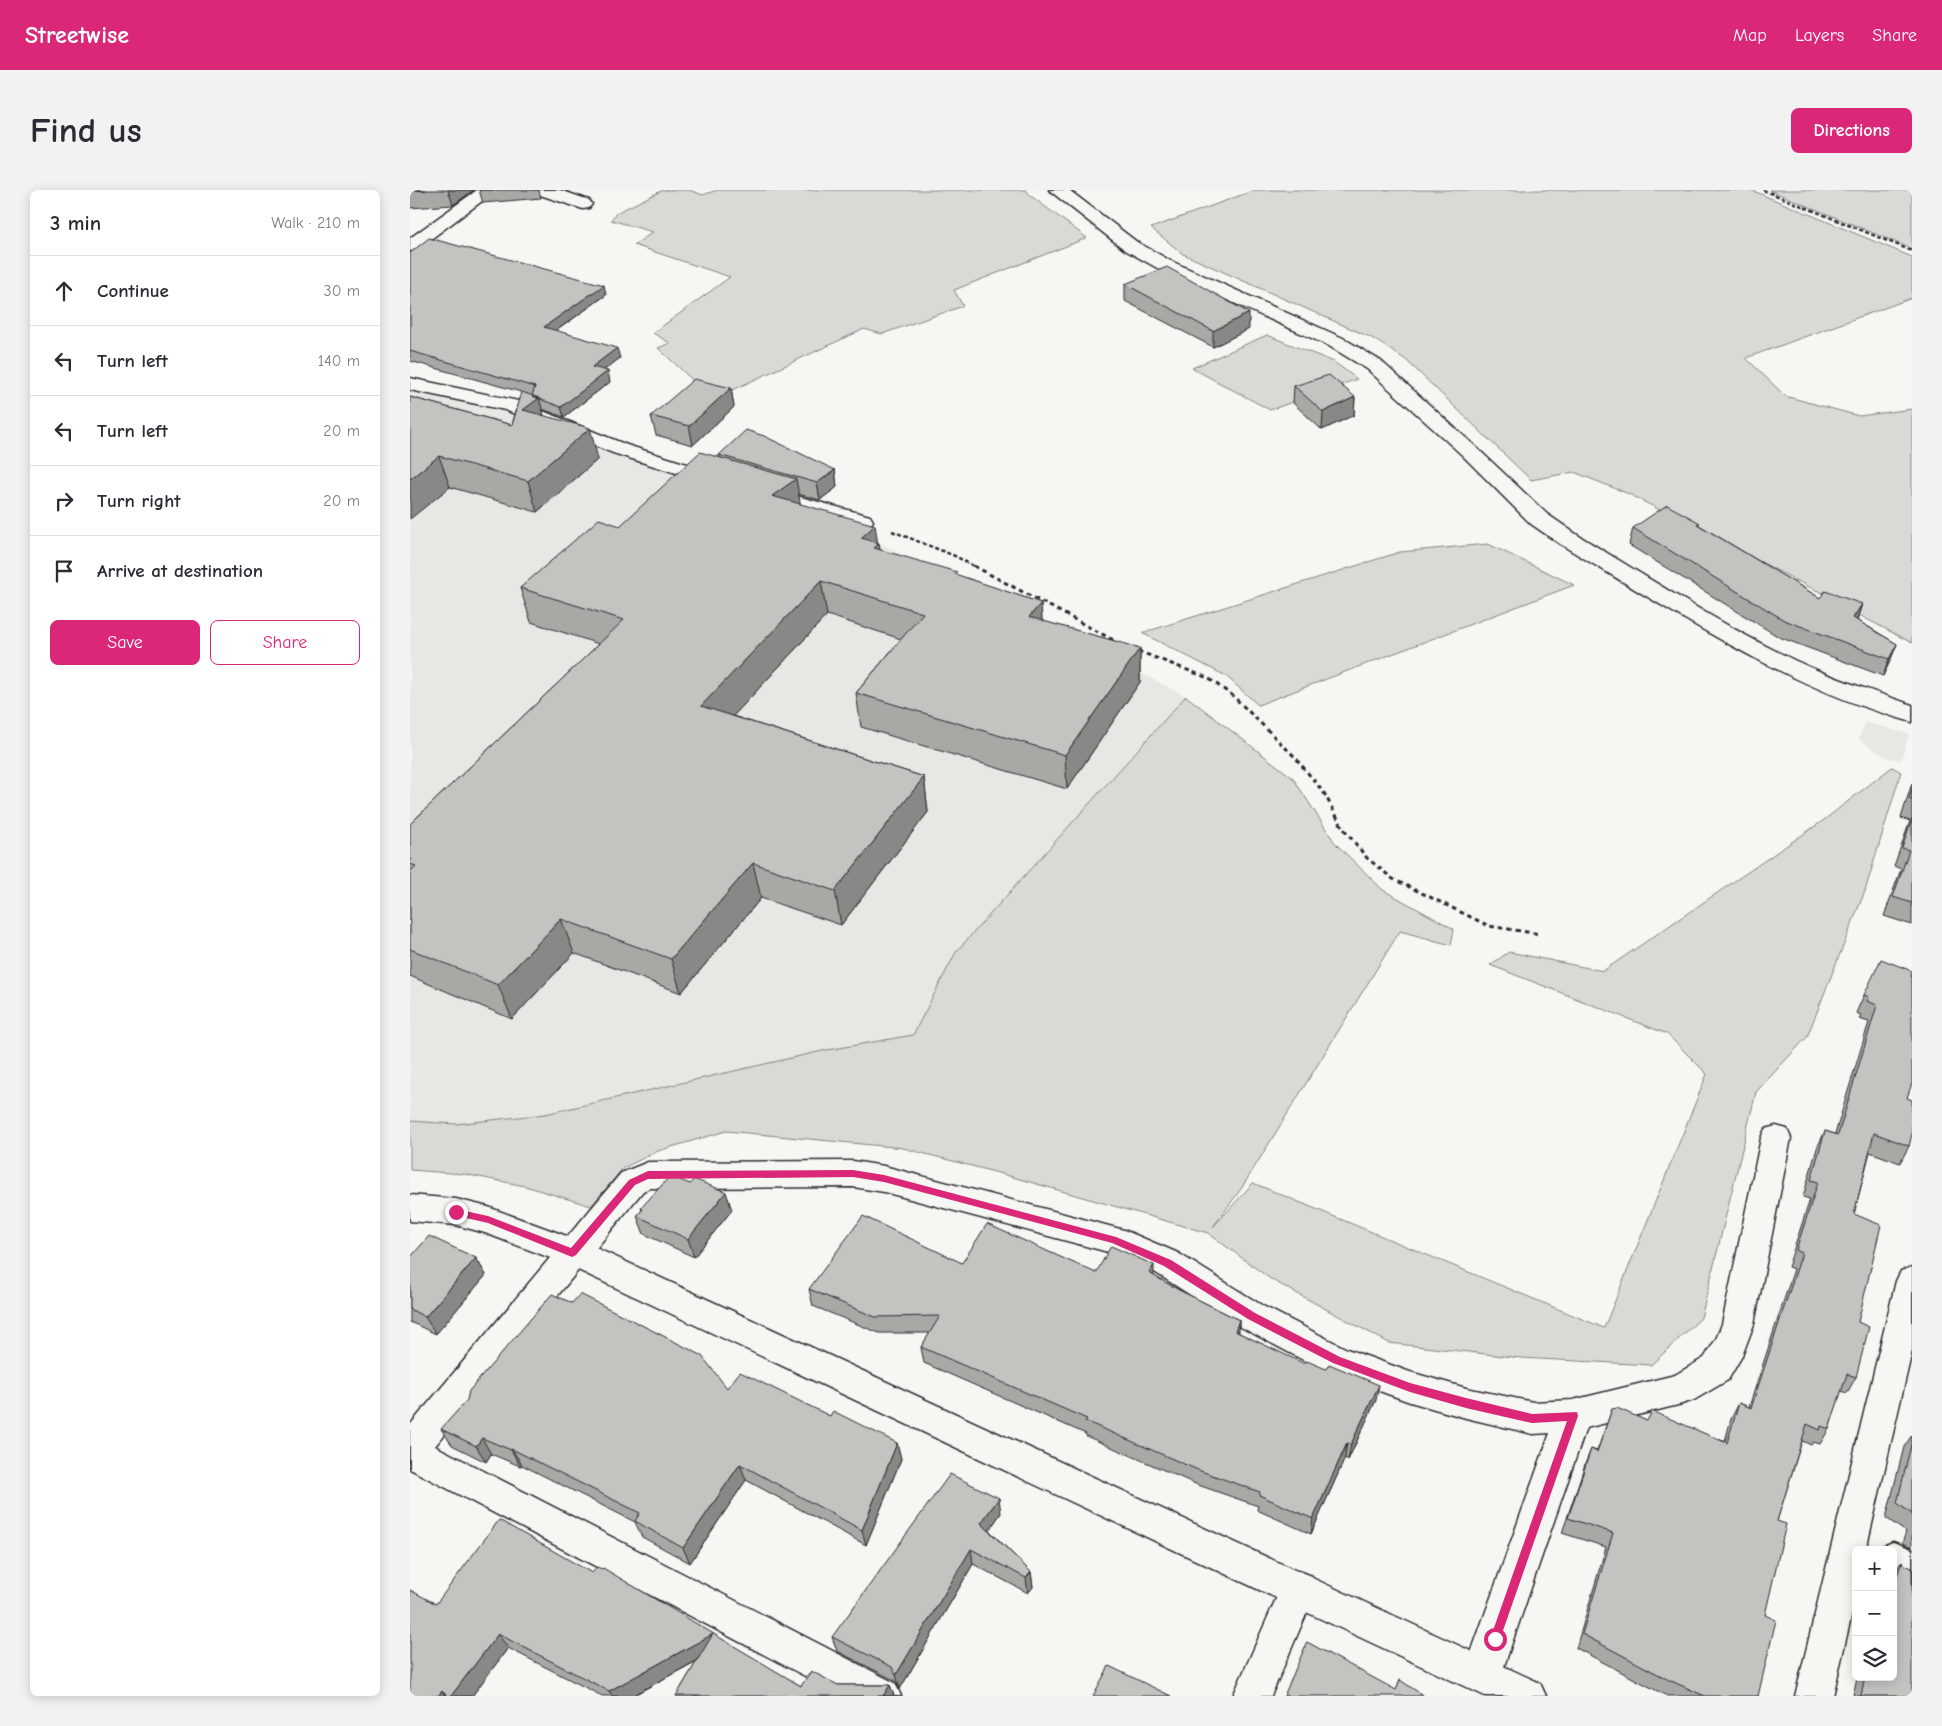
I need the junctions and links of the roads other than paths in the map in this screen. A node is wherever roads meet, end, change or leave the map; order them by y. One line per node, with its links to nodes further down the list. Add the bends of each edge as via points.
1 (488, 190): 5 (street)
2 (543, 190): 4 (street)
3 (1058, 190): 8 (street, via 1131,246 1165,265 1336,342 1374,365 1539,519 1568,539 1787,666)
4 (583, 204)
5 (410, 246)
6 (410, 384): 7 (street, via 511,405 620,449)
7 (862, 521)
8 (1912, 714)
9 (1776, 1138): 14 (street, via 1738,1324 1716,1369 1682,1389)
10 (410, 1208): 11 (street, via 456,1212 488,1220)
11 (572, 1252): 14 (street, via 632,1182 648,1175 853,1174 876,1177 1113,1240 1167,1263 1251,1316 1336,1360 1410,1387 1532,1418); 15 (street); 19 (street)
12 (1912, 1281): 13 (street)
13 (1906, 1335): 16 (street)
14 (1573, 1416): 20 (street)
15 (410, 1451): 21 (street)
16 (1861, 1545): 24 (street)
17 (1897, 1561): 18 (street)
18 (1912, 1567)
19 (1298, 1589): 20 (street); 22 (street)
20 (1482, 1675): 23 (street)
21 (882, 1696)
22 (1252, 1696)
23 (1527, 1696)
24 (1814, 1696)

